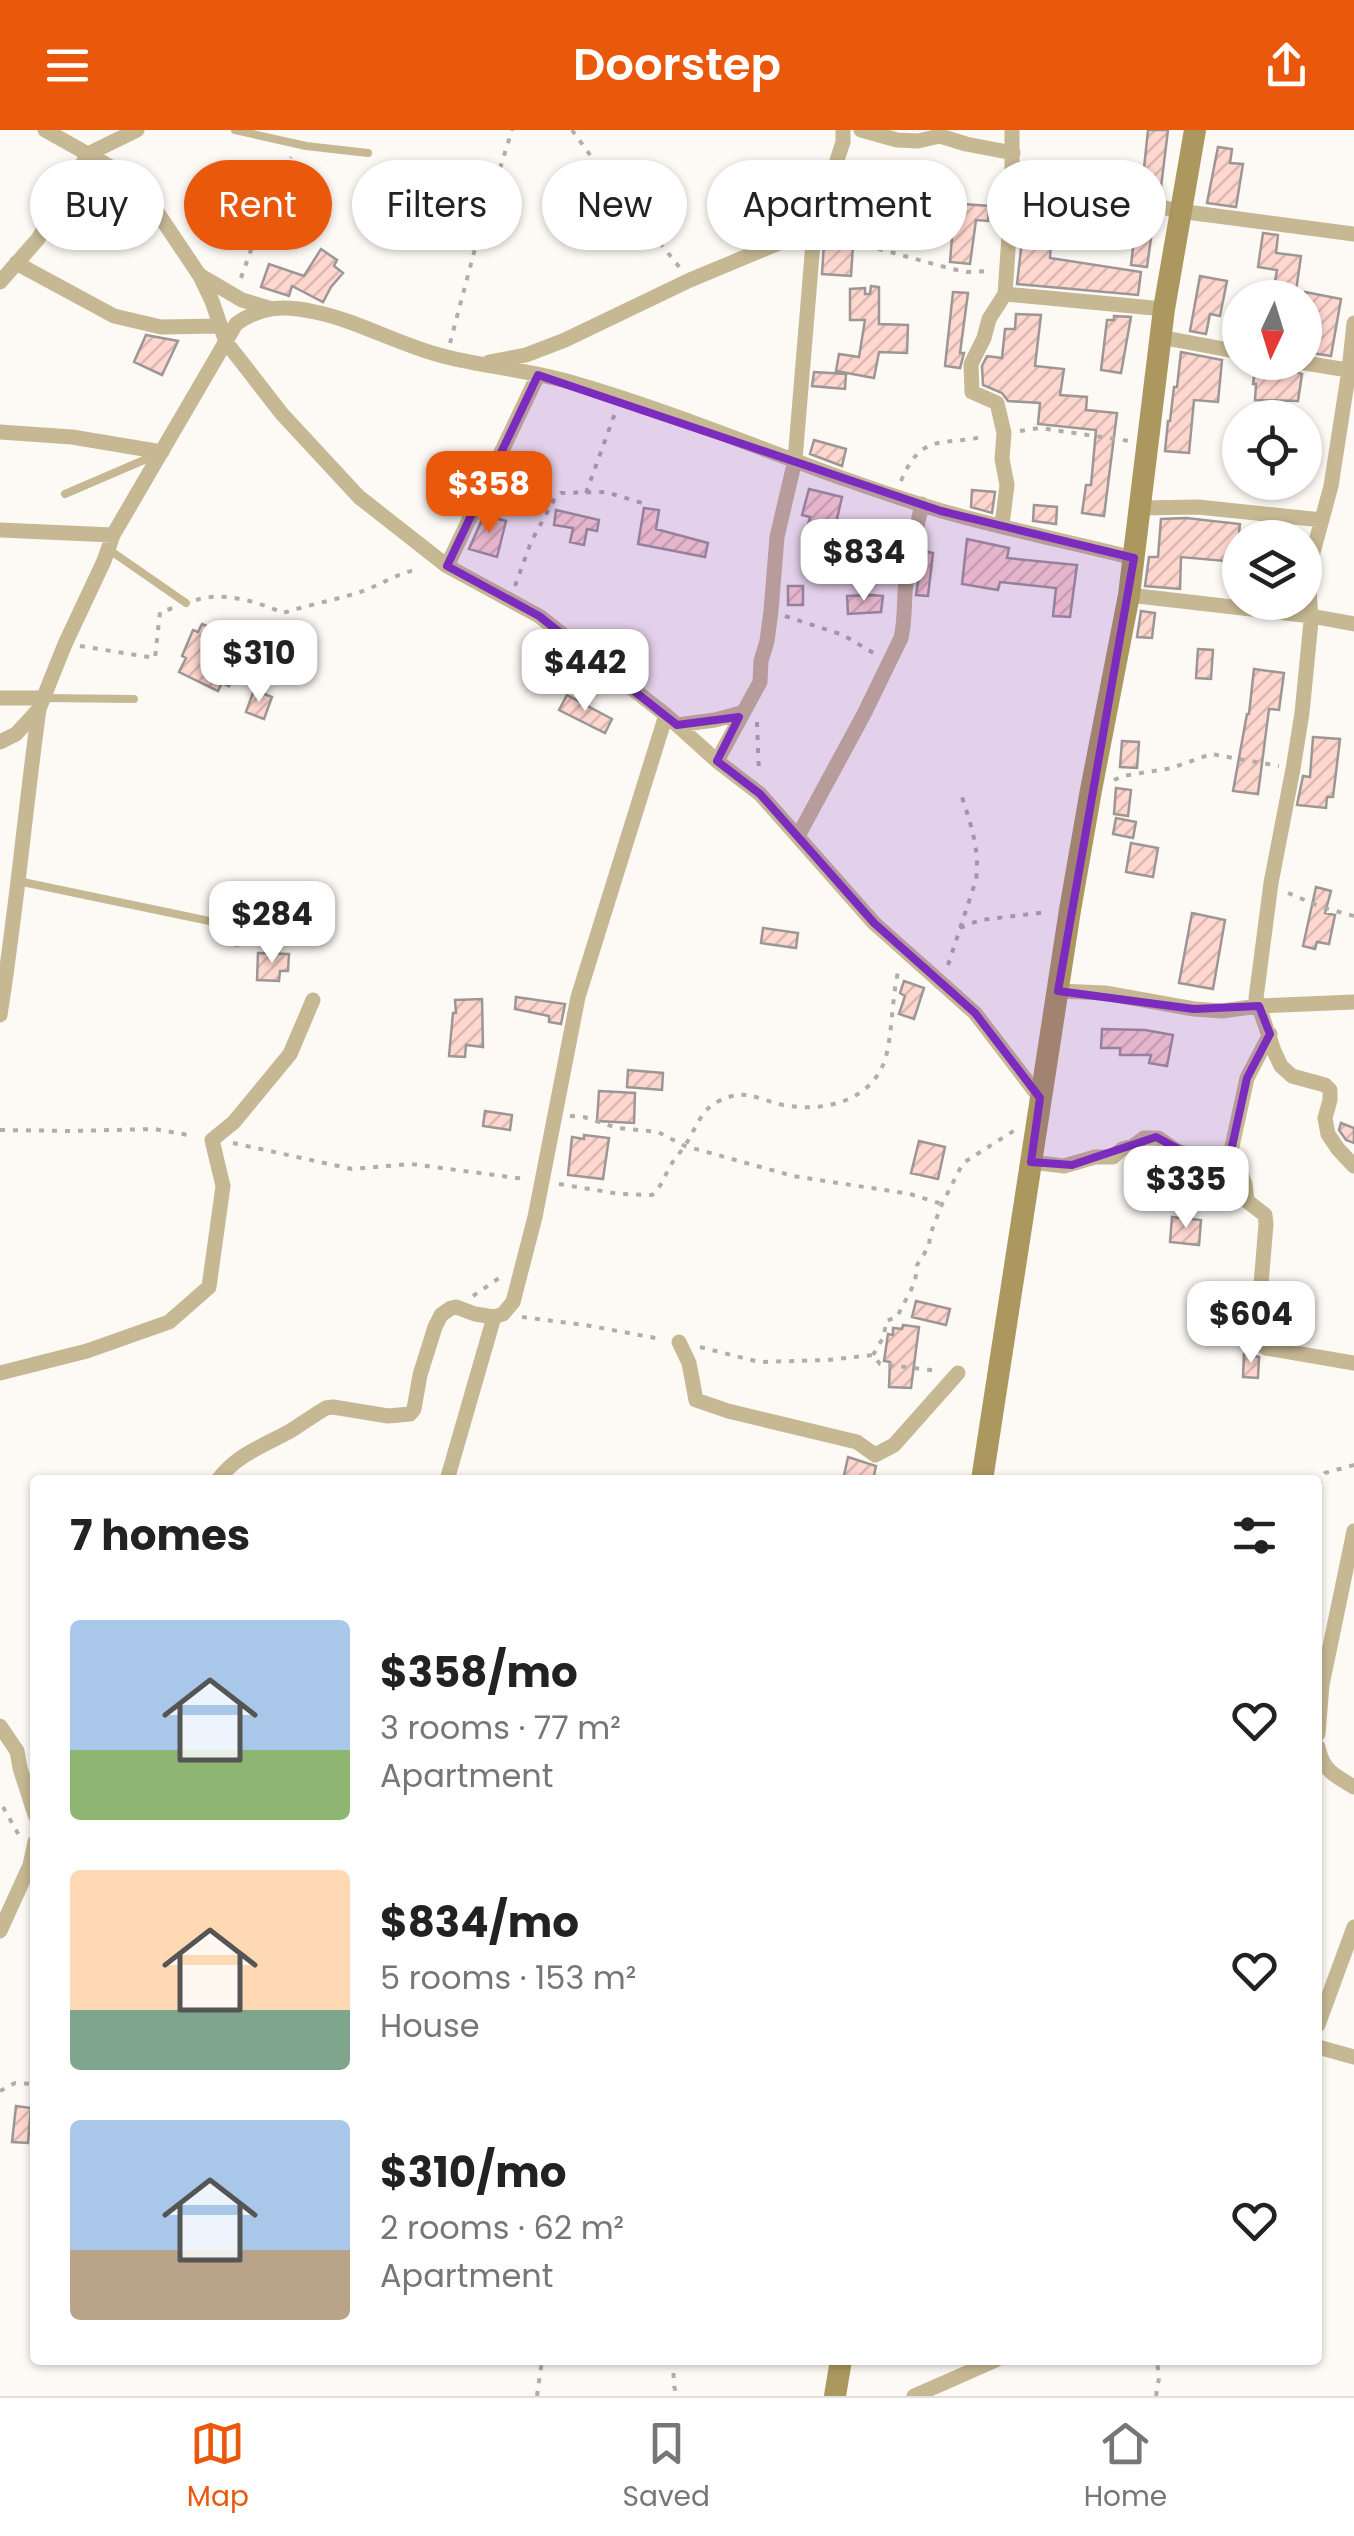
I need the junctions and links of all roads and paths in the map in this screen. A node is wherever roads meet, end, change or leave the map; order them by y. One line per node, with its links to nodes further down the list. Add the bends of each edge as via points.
1 (46, 130): 14 (street)
2 (137, 130): 14 (street)
3 (235, 130): 12 (lane)
4 (512, 130): 38 (path)
5 (843, 130): 15 (street)
6 (861, 130): 10 (street, via 918,141)
7 (1012, 130): 13 (street)
8 (1194, 130): 18 (main road)
9 (572, 131): 27 (path)
10 (942, 133): 13 (street)
11 (296, 146): 30 (path)
12 (368, 153)
13 (1013, 153): 16 (street)
14 (88, 154): 24 (street, via 38,239); 26 (street, via 151,203)
15 (836, 160)
16 (1013, 160)
17 (1166, 208): 18 (street)
18 (1179, 211): 19 (street); 32 (main road)
19 (1354, 234)
20 (762, 250): 27 (street)
21 (814, 250): 46 (street)
22 (892, 250): 25 (path, via 966,272)
23 (1007, 250): 25 (street)
24 (16, 263): 28 (street); 34 (street, via 114,316 161,326)
25 (1005, 270): 29 (street)
26 (200, 276): 30 (street); 34 (street)
27 (690, 280): 39 (street, via 565,340)
28 (0, 282)
29 (1005, 294): 32 (street); 53 (street, via 970,364 972,392 997,403 1004,433)
30 (234, 296): 31 (street)
31 (269, 308): 36 (street, via 236,324); 38 (street, via 314,311)
32 (1164, 310): 35 (main road)
33 (1354, 323): 41 (street)
34 (220, 326): 36 (street)
35 (1160, 337): 37 (street); 51 (main road)
36 (226, 342): 45 (street); 57 (street, via 359,497)
37 (1222, 349)
38 (446, 357): 39 (street)
39 (480, 364): 42 (street)
40 (1322, 366): 41 (street)
41 (1352, 371): 52 (street)
42 (538, 375): 43 (street); 57 (street)
43 (620, 399): 46 (street); 47 (path)
44 (0, 432): 45 (street)
45 (162, 452): 48 (lane); 55 (street)
46 (794, 460): 50 (street); 62 (street, via 776,536)
47 (586, 493): 49 (path); 59 (path, via 555,498)
48 (65, 494)
49 (642, 503)
50 (922, 504): 53 (street); 67 (street, via 906,576 904,625)
51 (1140, 508): 52 (street); 56 (main road)
52 (1322, 520)
53 (1002, 526): 56 (street)
54 (0, 530): 55 (street)
55 (111, 542): 60 (lane); 66 (street)
56 (1134, 558): 58 (main road)
57 (447, 566): 59 (street); 60 (path, via 408,570 358,593 283,613 256,601 205,597)
58 (1129, 595): 61 (street); 77 (main road)
59 (510, 600): 73 (street, via 540,616)
60 (186, 603): 66 (path, via 160,612 155,658)
61 (1222, 606)
62 (771, 611): 67 (path, via 843,635); 68 (street)
63 (1322, 618): 65 (street)
64 (1311, 620): 76 (street)
65 (1354, 624)
66 (65, 644): 71 (street)
67 (890, 663): 80 (street)
68 (755, 692): 72 (street); 78 (path)
69 (0, 698): 71 (street)
70 (134, 699): 71 (lane)
71 (41, 704): 74 (street, via 16,734); 82 (street)
72 (741, 713): 73 (street); 75 (street)
73 (671, 720): 75 (street); 98 (street, via 578,997)
74 (0, 742)
75 (717, 761): 78 (street)
76 (1293, 770): 77 (path, via 1212,754); 83 (street)
77 (1091, 790): 84 (main road)
78 (760, 794): 80 (street)
79 (962, 798): 87 (path, via 978,866)
80 (798, 836): 89 (street)
81 (0, 880): 82 (street)
82 (18, 881): 86 (street); 88 (lane, via 238,927)
83 (1271, 883): 85 (path); 94 (street)
84 (1070, 910): 87 (path, via 1010,914); 91 (main road)
85 (1354, 916)
86 (7, 928): 95 (street)
87 (960, 928): 90 (path)
88 (237, 943)
89 (903, 948): 90 (street); 101 (path, via 887,1052 862,1093 808,1108 740,1093 704,1112)
90 (942, 984): 97 (street, via 975,1013)
91 (1058, 992): 94 (street, via 1222,1011); 97 (main road)
92 (313, 1000): 100 (street, via 290,1054)
93 (1354, 1002): 94 (street)
94 (1259, 1006): 96 (street)
95 (0, 1015)
96 (1270, 1034): 102 (street, via 1247,1078 1234,1145); 104 (street, via 1281,1066 1330,1090 1328,1134)
97 (1038, 1107): 103 (main road); 106 (path, via 963,1163)
98 (555, 1115): 101 (path, via 658,1132); 105 (street)
99 (0, 1130): 100 (path, via 154,1129)
100 (212, 1140): 105 (path, via 352,1169 412,1164); 113 (street, via 222,1186 208,1287 168,1322)
101 (685, 1146): 105 (path, via 652,1195); 106 (path, via 794,1176)
102 (1223, 1155): 103 (street, via 1188,1154 1144,1138 1113,1157 1072,1165); 112 (street, via 1238,1167 1247,1201 1266,1224 1260,1343)
103 (1031, 1162): 118 (main road)
104 (1354, 1166)
105 (542, 1182): 107 (street)
106 (942, 1204): 111 (path, via 915,1282 897,1317 886,1320)
107 (524, 1260): 108 (path); 109 (street, via 513,1302)
108 (456, 1307): 109 (street); 116 (street, via 435,1327 410,1414 326,1408 240,1457)
109 (498, 1316): 110 (path); 117 (street)
110 (679, 1342): 111 (path, via 759,1362); 114 (street, via 696,1400 857,1442 874,1455 894,1444)
111 (873, 1356): 114 (path, via 880,1364)
112 (1354, 1363)
113 (0, 1373)
114 (958, 1374)
115 (1354, 1465): 119 (path)
116 (221, 1475)
117 (450, 1475)
118 (983, 1475)
119 (1322, 1479)
120 (1353, 1541): 121 (street)
121 (1322, 1678)
122 (0, 1726): 123 (street)
123 (6, 1745): 126 (street, via 17,1751)
124 (1322, 1763): 125 (street)
125 (1354, 1786)
126 (30, 1799)
127 (30, 1865): 129 (street)
128 (1354, 1927): 130 (street)
129 (0, 1931)
130 (1322, 2014)
131 (1322, 2047): 132 (street)
132 (1354, 2057)
133 (30, 2084): 134 (path)
134 (0, 2091)
135 (541, 2365): 140 (path)
136 (672, 2365): 141 (path)
137 (840, 2365): 142 (main road)
138 (985, 2365): 143 (street)
139 (1158, 2365): 144 (path)
140 (537, 2396)
141 (677, 2396)
142 (834, 2396)
143 (914, 2396)
144 (1156, 2396)

